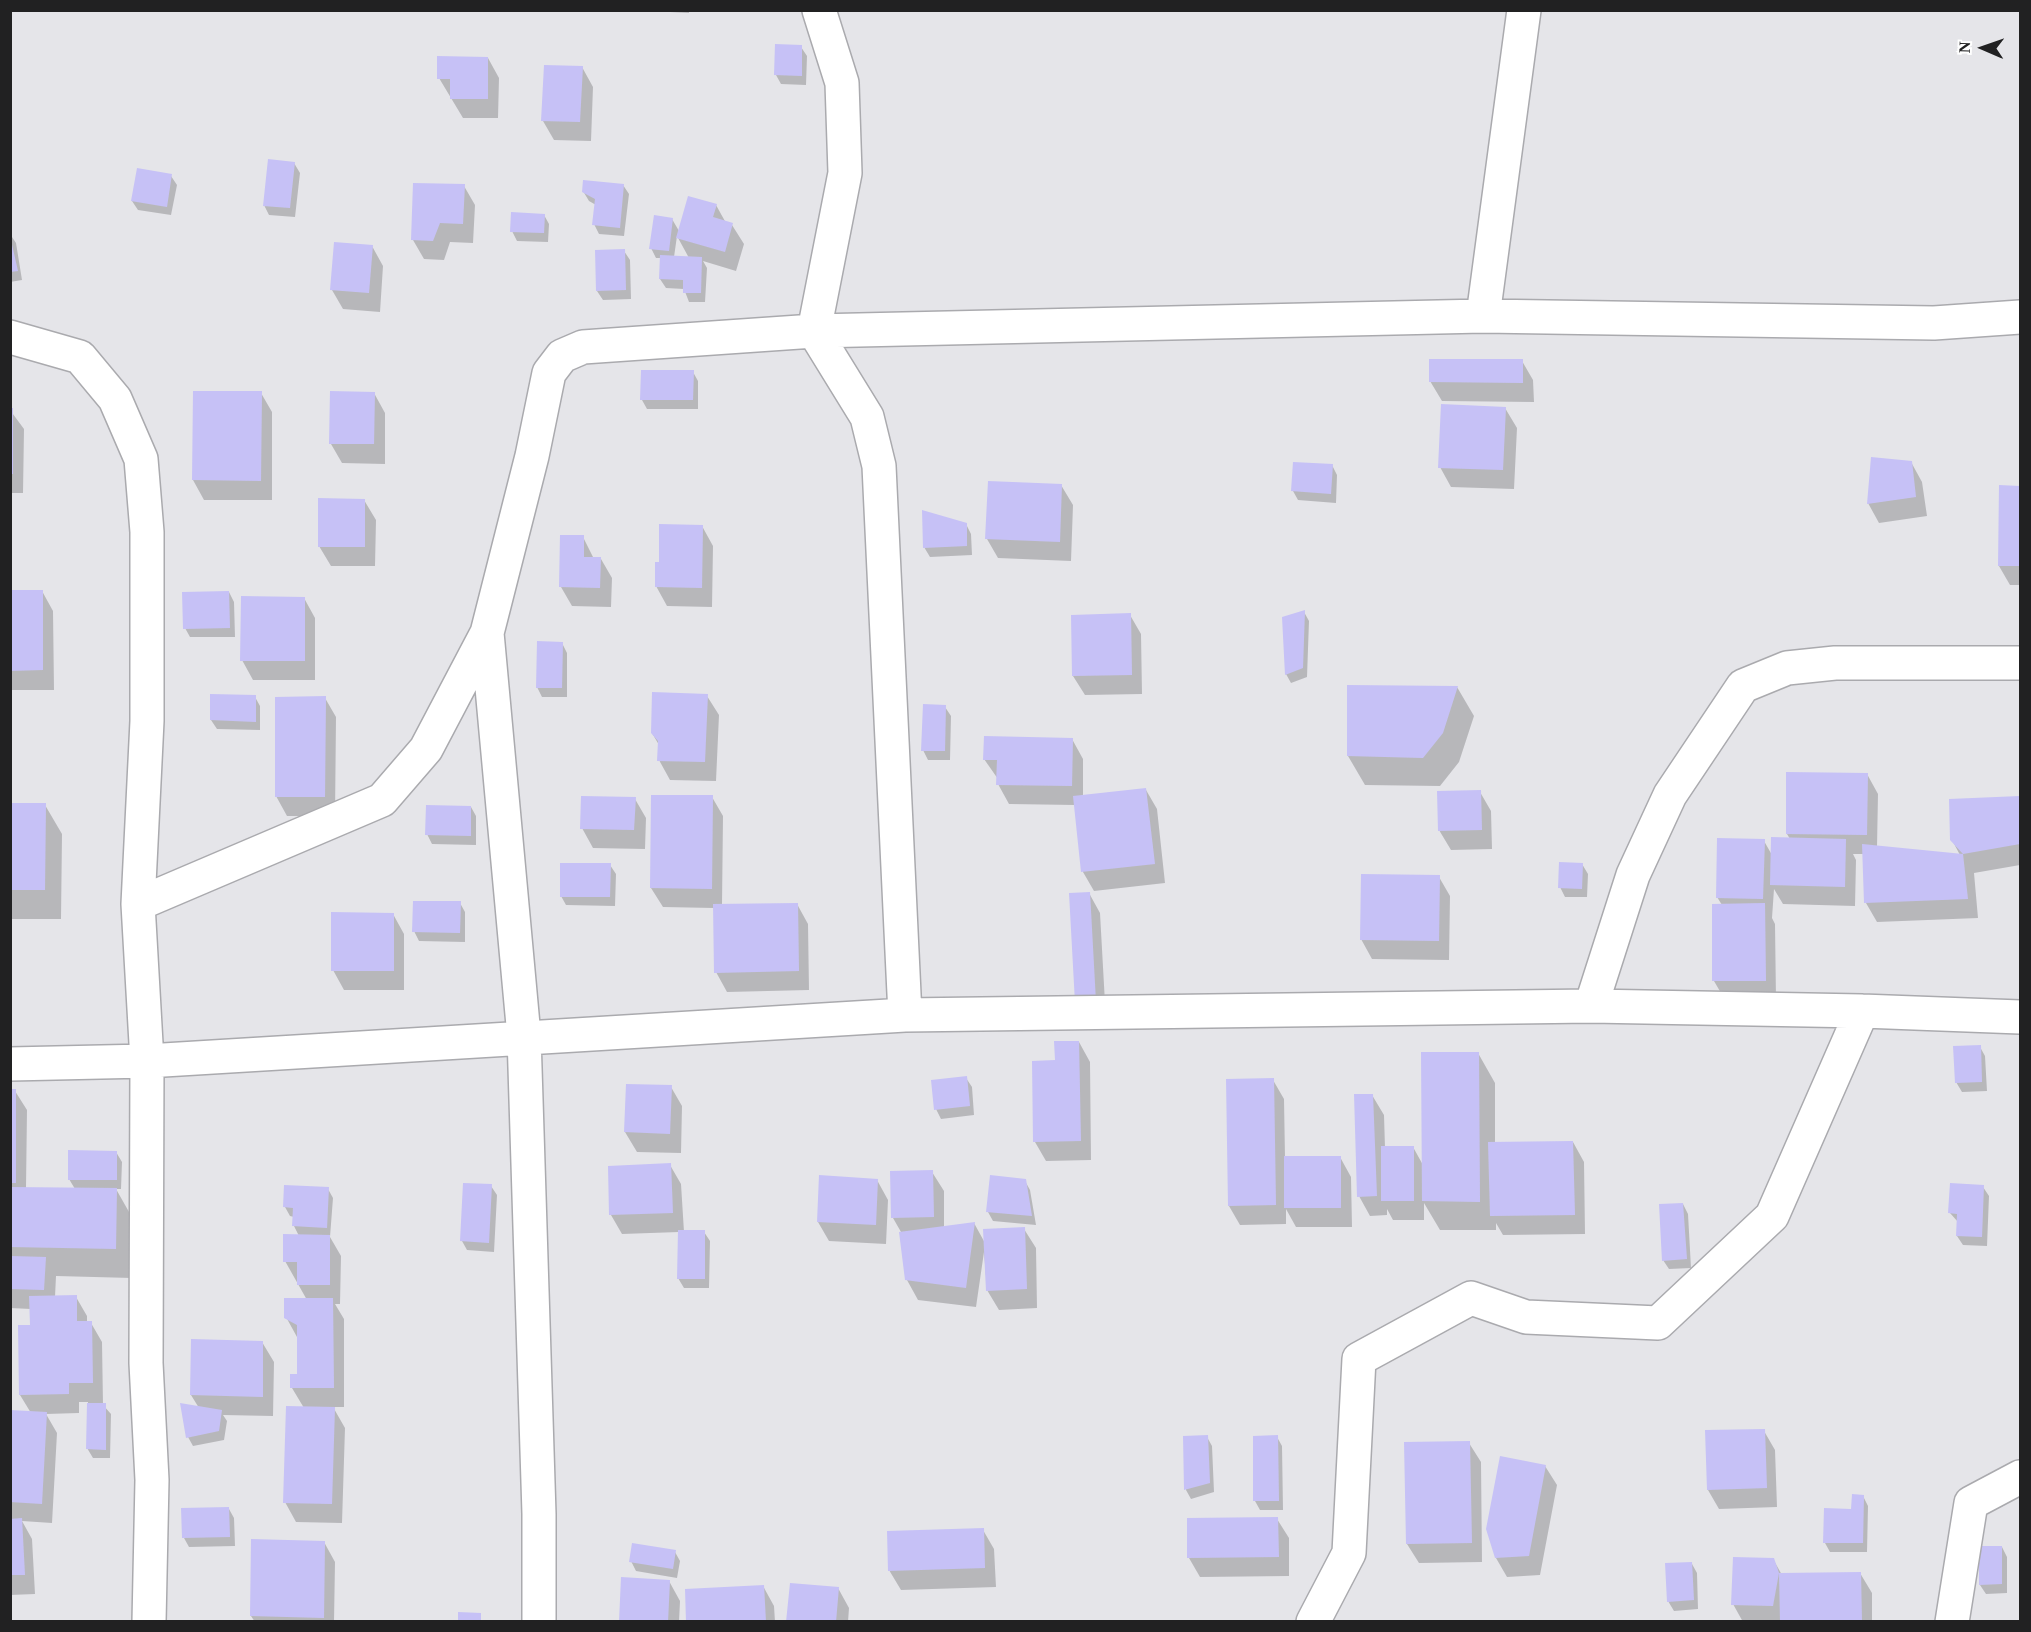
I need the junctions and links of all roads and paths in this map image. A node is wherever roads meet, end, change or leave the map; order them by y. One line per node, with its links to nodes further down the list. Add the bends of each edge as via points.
1 (819, 10): 5 (street, via 842,83 845,173)
2 (1524, 10): 3 (street)
3 (1483, 316): 4 (street, via 1934,323); 5 (street)
4 (2020, 317)
5 (814, 331): 7 (street, via 583,347 562,356 549,373); 12 (street, via 867,417 879,466)
6 (10, 337): 9 (street, via 80,357 115,399 141,459 147,532 147,721)
7 (487, 633): 9 (street, via 426,749 382,800); 14 (street)
8 (2020, 663): 10 (street, via 1835,663 1787,668 1743,686 1670,795 1633,875)
9 (138, 904): 15 (street)
10 (1591, 1006): 11 (street); 12 (street)
11 (1862, 1011): 13 (street); 20 (street, via 1772,1216 1658,1323 1526,1317 1471,1298 1359,1359 1349,1553)
12 (905, 1015): 14 (street)
13 (2020, 1017)
14 (524, 1036): 15 (street); 19 (street)
15 (147, 1061): 16 (street); 18 (street, via 146,1363 152,1480)
16 (10, 1064)
17 (2020, 1477): 21 (street, via 1971,1503)
18 (149, 1622)
19 (539, 1622)
20 (1313, 1622)
21 (1952, 1622)

